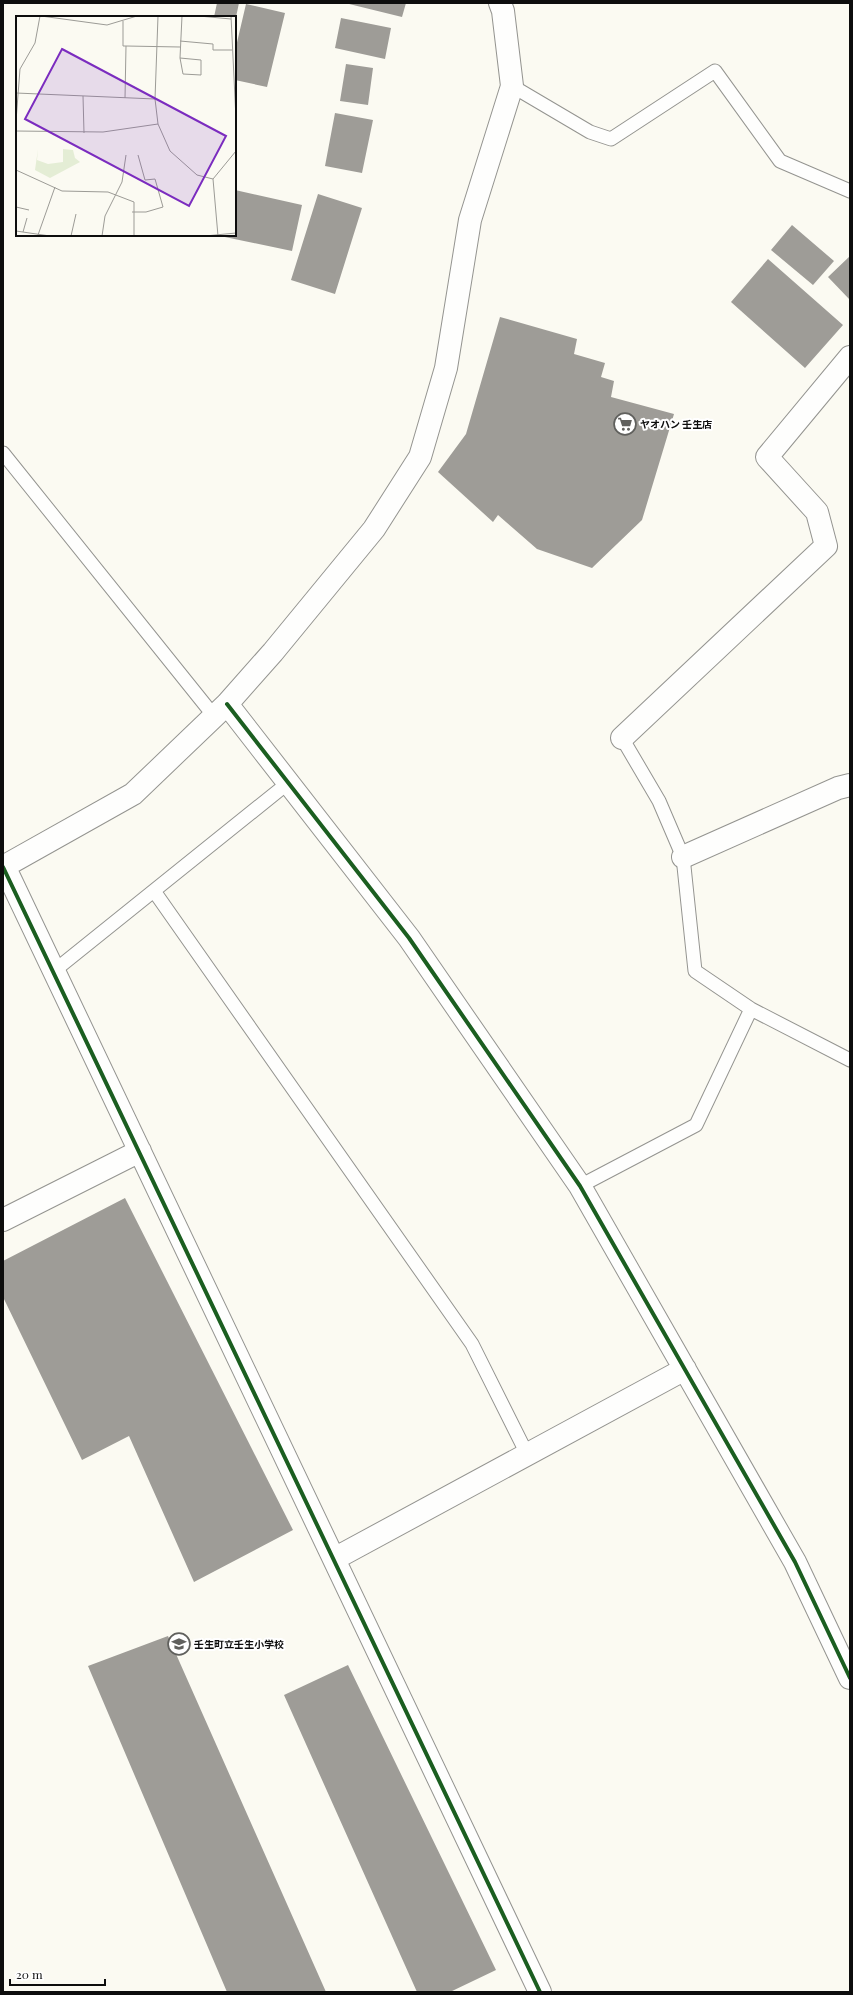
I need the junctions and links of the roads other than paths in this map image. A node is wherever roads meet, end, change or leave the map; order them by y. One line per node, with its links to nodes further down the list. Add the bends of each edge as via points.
1 (500, 3): 2 (street)
2 (512, 86): 3 (lane, via 590,132 611,140 715,71 780,161); 6 (street, via 470,220 446,368 420,457 374,529 273,652)
3 (850, 191)
4 (850, 357): 7 (street, via 767,457 817,512 826,546)
5 (3, 453): 6 (lane)
6 (220, 710): 8 (street); 11 (street, via 134,794)
7 (622, 738): 10 (lane, via 659,801)
8 (288, 783): 12 (lane); 17 (street, via 408,938)
9 (850, 785): 10 (street)
10 (683, 857): 14 (lane, via 695,971)
11 (3, 866): 13 (street)
12 (154, 891): 13 (lane); 20 (lane, via 472,1344)
13 (54, 971): 16 (street)
14 (751, 1009): 15 (lane); 17 (lane, via 696,1125)
15 (850, 1060)
16 (140, 1151): 18 (street); 21 (street)
17 (580, 1186): 19 (street)
18 (3, 1220)
19 (685, 1369): 20 (street); 22 (street, via 795,1562)
20 (527, 1454): 21 (street)
21 (334, 1559): 23 (street)
22 (850, 1678)
23 (540, 1992)

